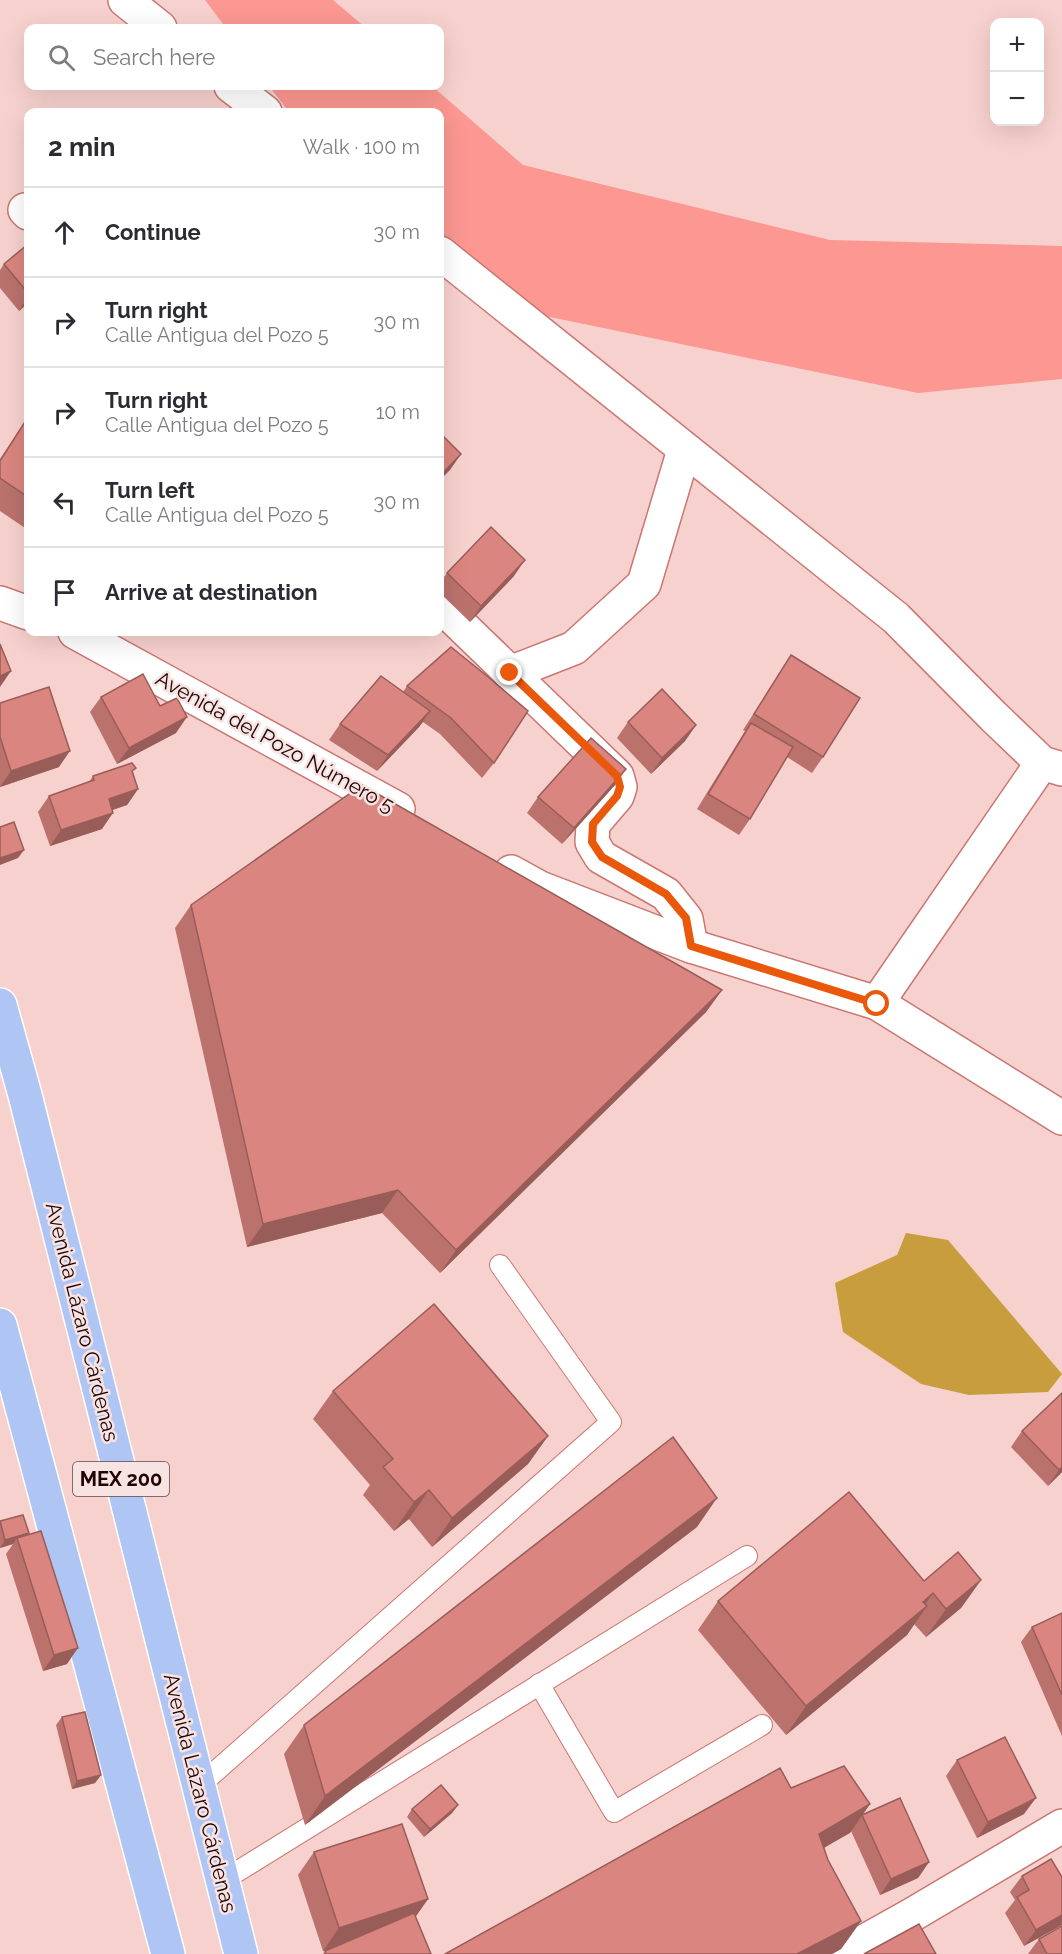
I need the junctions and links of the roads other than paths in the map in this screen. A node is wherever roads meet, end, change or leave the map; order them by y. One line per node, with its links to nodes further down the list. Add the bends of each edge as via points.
1 (125, 0): 2 (street)
2 (155, 24)
3 (236, 90): 4 (street)
4 (260, 108)
5 (444, 256): 6 (street)
6 (684, 450): 11 (street, via 644,584 574,648); 12 (street, via 896,618 993,716)
7 (0, 603): 9 (street)
8 (444, 609): 11 (street)
9 (24, 612)
10 (82, 636): 13 (street, Avenida del Pozo Número 5)
11 (510, 673): 15 (street, via 617,776 617,796 593,824 592,842 602,857 666,894 686,918)
12 (1052, 766): 16 (street)
13 (427, 825)
14 (489, 860): 15 (street, via 540,888)
15 (691, 946): 16 (street)
16 (877, 1004): 18 (street)
17 (0, 1005): 24 (main road, Avenida Lázaro Cárdenas / MEX 200)
18 (1062, 1118)
19 (500, 1265): 24 (lane, via 611,1422)
20 (0, 1324): 29 (main road, MEX 200)
21 (747, 1556): 22 (lane)
22 (539, 1684): 23 (lane, via 614,1812); 26 (lane)
23 (762, 1725)
24 (199, 1786): 26 (main road, Avenida Lázaro Cárdenas / MEX 200)
25 (1062, 1826): 27 (street)
26 (222, 1881): 30 (main road, Avenida Lázaro Cárdenas / MEX 200)
27 (910, 1916): 28 (street); 31 (street)
28 (928, 1945)
29 (168, 1954)
30 (241, 1954)
31 (842, 1954)

